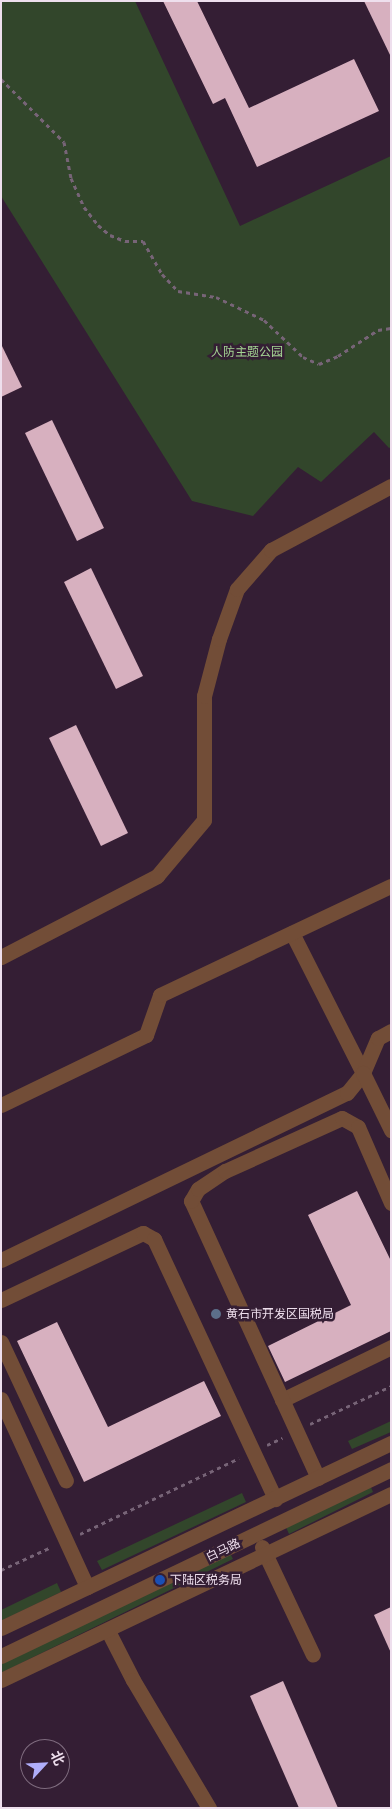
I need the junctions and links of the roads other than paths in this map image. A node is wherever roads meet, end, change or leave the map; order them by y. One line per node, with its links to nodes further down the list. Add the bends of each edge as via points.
1 (391, 486): 4 (street, via 270,550 238,589 219,638 204,696 204,820 157,876)
2 (391, 886): 3 (street)
3 (292, 933): 6 (street); 7 (street, via 160,995 146,1035)
4 (1, 957)
5 (391, 1031): 6 (street, via 378,1038)
6 (363, 1072): 8 (street); 10 (street, via 348,1093)
7 (1, 1105)
8 (391, 1130)
9 (391, 1203): 15 (street, via 358,1127 342,1118 225,1172 198,1189 191,1201)
10 (1, 1260)
11 (1, 1300): 21 (street, via 143,1232 154,1238)
12 (1, 1342): 19 (street)
13 (391, 1347): 15 (street)
14 (1, 1400): 24 (street)
15 (282, 1400): 18 (street)
16 (391, 1443): 18 (street, 白马路)
17 (391, 1469): 22 (street, 白马路)
18 (318, 1478): 21 (street, 白马路)
19 (66, 1481)
20 (391, 1494): 23 (street)
21 (275, 1498): 24 (street, 白马路)
22 (256, 1534): 23 (street); 28 (street, 白马路)
23 (266, 1554): 26 (street); 27 (street)
24 (87, 1587): 25 (street, 白马路)
25 (1, 1628)
26 (108, 1630): 29 (street); 30 (street, via 133,1680)
27 (313, 1655)
28 (1, 1656)
29 (1, 1680)
30 (209, 1808)

